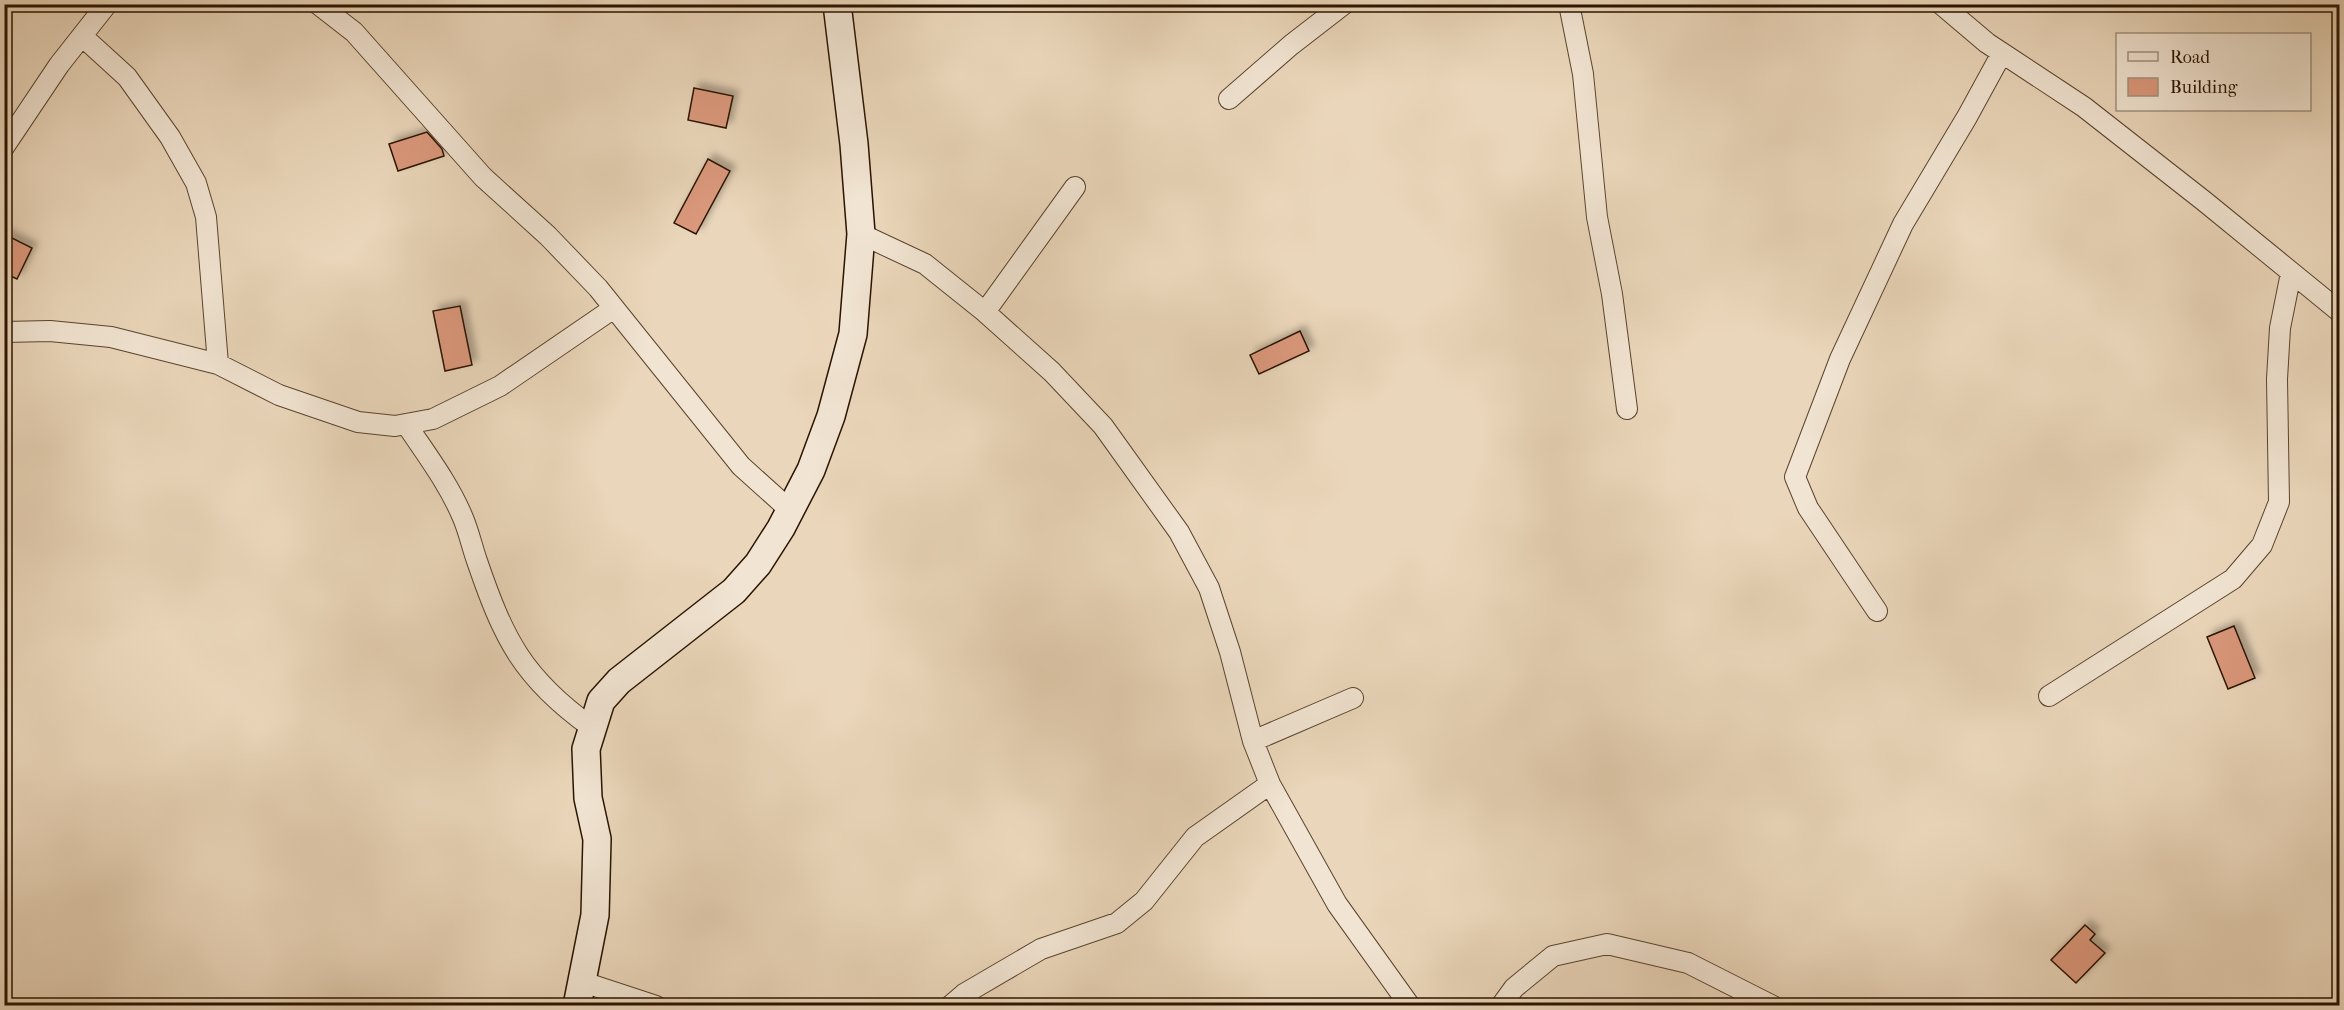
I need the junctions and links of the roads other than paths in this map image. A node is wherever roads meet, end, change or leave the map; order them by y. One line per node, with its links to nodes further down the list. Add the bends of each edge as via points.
1 (107, 4): 7 (street)
2 (318, 4): 14 (street, via 375,53 483,177 548,236)
3 (837, 4): 12 (main road)
4 (1344, 4): 9 (street)
5 (1569, 4): 19 (street, via 1583,74 1597,217 1612,294)
6 (1941, 4): 8 (street)
7 (82, 36): 10 (street); 18 (street, via 127,77 170,137 196,183 206,217)
8 (2002, 53): 13 (street, via 2084,107); 22 (street, via 1903,224 1840,359 1795,477 1808,508)
9 (1229, 99)
10 (4, 147)
11 (1075, 187): 15 (street)
12 (861, 234): 15 (street, via 925,264); 21 (main road, via 853,334 831,416 812,470)
13 (2291, 273): 16 (street); 23 (street, via 2280,328 2277,379 2279,502 2262,545 2233,579)
14 (614, 308): 20 (street, via 500,386 433,419); 21 (street, via 741,466)
15 (986, 312): 26 (street, via 1052,372 1103,426 1179,532 1209,588)
16 (2340, 312)
17 (4, 332): 18 (street, via 50,331 111,337)
18 (218, 364): 20 (street, via 279,395 358,422)
19 (1626, 409)
20 (406, 424): 25 (street, via 454,499 499,620 517,655 557,702)
21 (791, 511): 25 (main road, via 758,564 734,591 619,681 601,701)
22 (1877, 611)
23 (2049, 696)
24 (1353, 698): 26 (street)
25 (591, 727): 28 (main road, via 586,749 588,798 597,839 595,915)
26 (1253, 741): 27 (street)
27 (1270, 784): 30 (street, via 1195,837 1144,901 1116,923 1041,949); 31 (street, via 1337,904)
28 (580, 994): 29 (street)
29 (656, 1005)
30 (950, 1005)
31 (1410, 1005)
32 (1501, 1005): 33 (street, via 1514,988 1553,956 1607,944 1688,963)
33 (1773, 1005)

